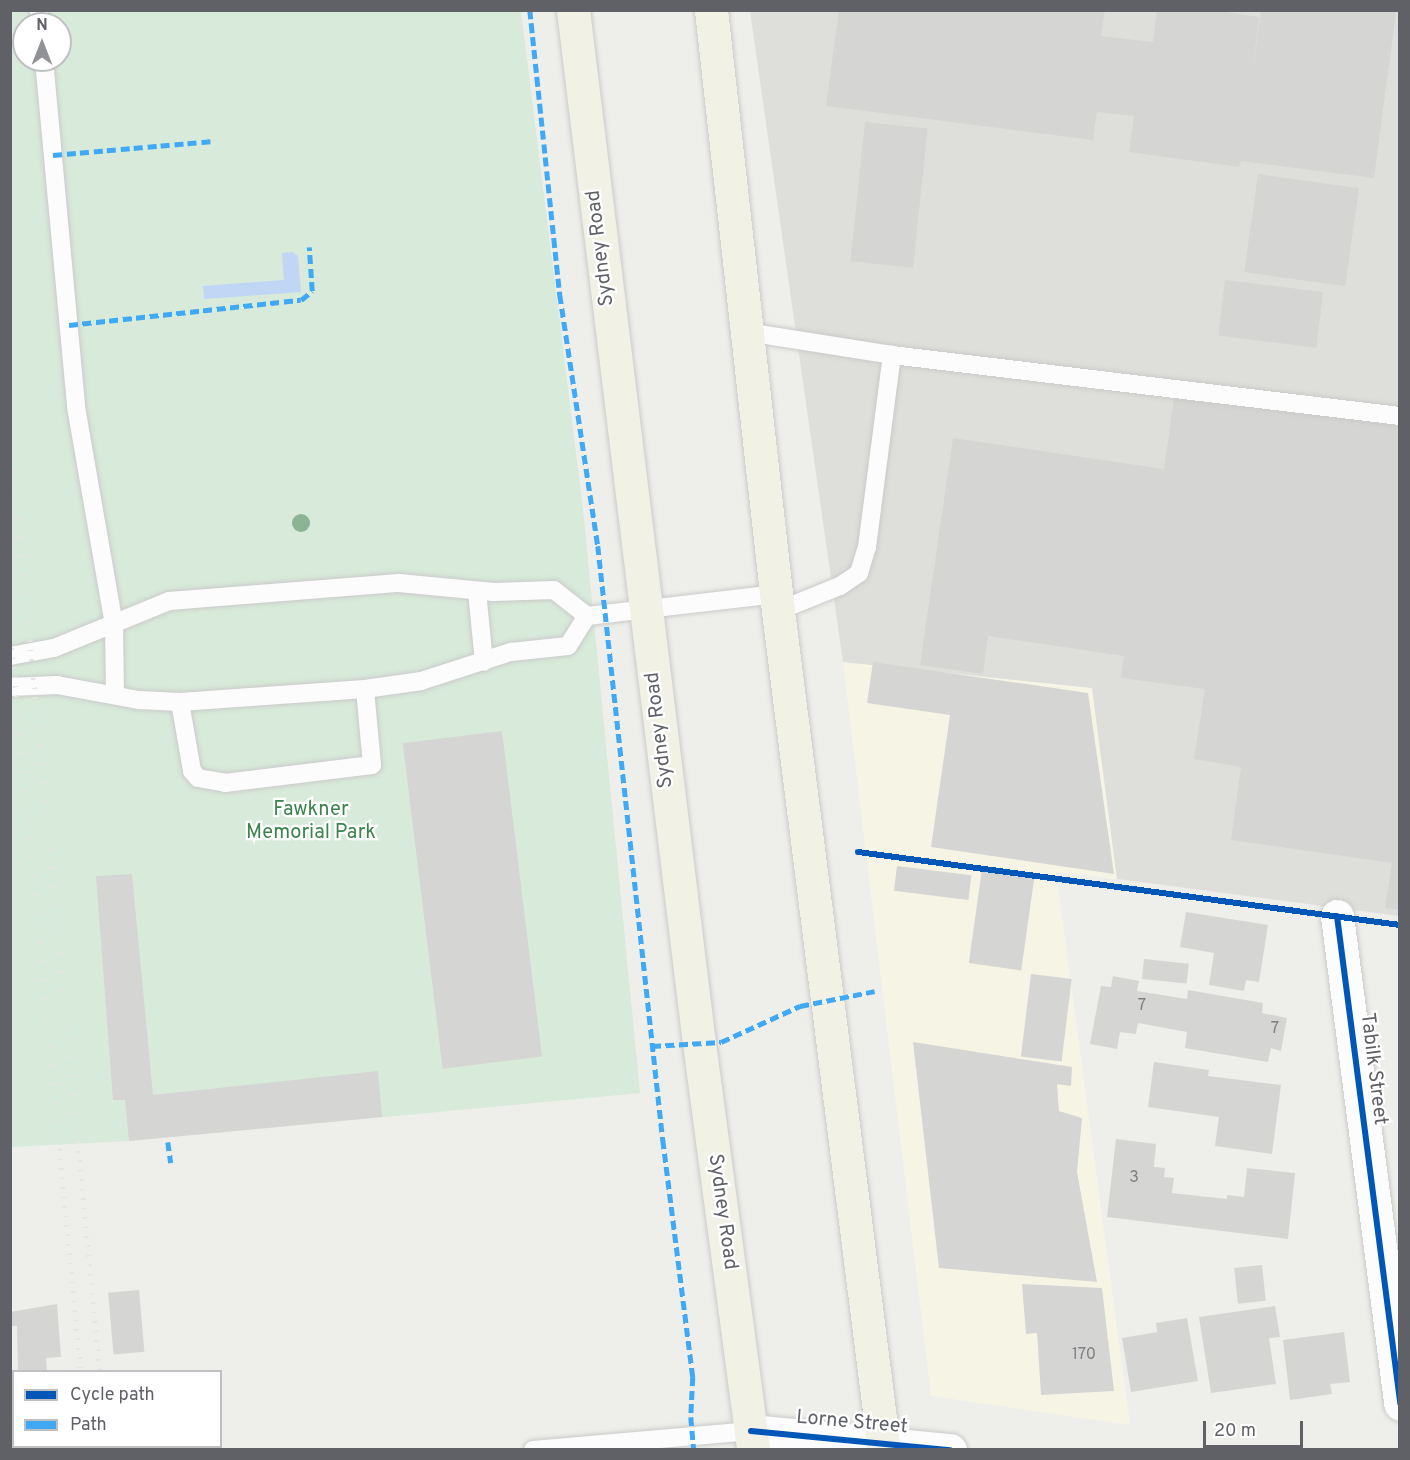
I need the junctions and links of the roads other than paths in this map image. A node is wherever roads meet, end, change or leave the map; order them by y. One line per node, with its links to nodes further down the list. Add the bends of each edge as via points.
1 (573, 10): 9 (highway, Sydney Road)
2 (711, 10): 4 (highway)
3 (45, 72): 11 (lane, via 76,407)
4 (747, 333): 5 (lane); 8 (highway)
5 (892, 356): 6 (lane); 8 (lane, via 867,547 859,573 840,586)
6 (1400, 416)
7 (477, 591): 10 (lane, via 554,590); 11 (lane, via 399,583 169,601); 13 (lane)
8 (778, 602): 9 (lane); 21 (highway)
9 (645, 609): 10 (lane); 20 (highway, Sydney Road)
10 (587, 616): 13 (lane, via 567,646 511,652)
11 (114, 624): 12 (lane, via 54,648); 16 (lane)
12 (10, 656)
13 (484, 662): 15 (lane, via 421,681)
14 (10, 687): 16 (lane, via 57,685)
15 (365, 689): 17 (lane); 17 (lane, via 372,765 225,783 198,778 192,771)
16 (115, 695): 17 (lane)
17 (180, 702)
18 (1337, 916): 19 (street, Tabilk Street)
19 (1400, 1404)
20 (752, 1440): 21 (street, Lorne Street); 22 (lane)
21 (883, 1445): 23 (street, Lorne Street)
22 (533, 1449)
23 (950, 1449)

